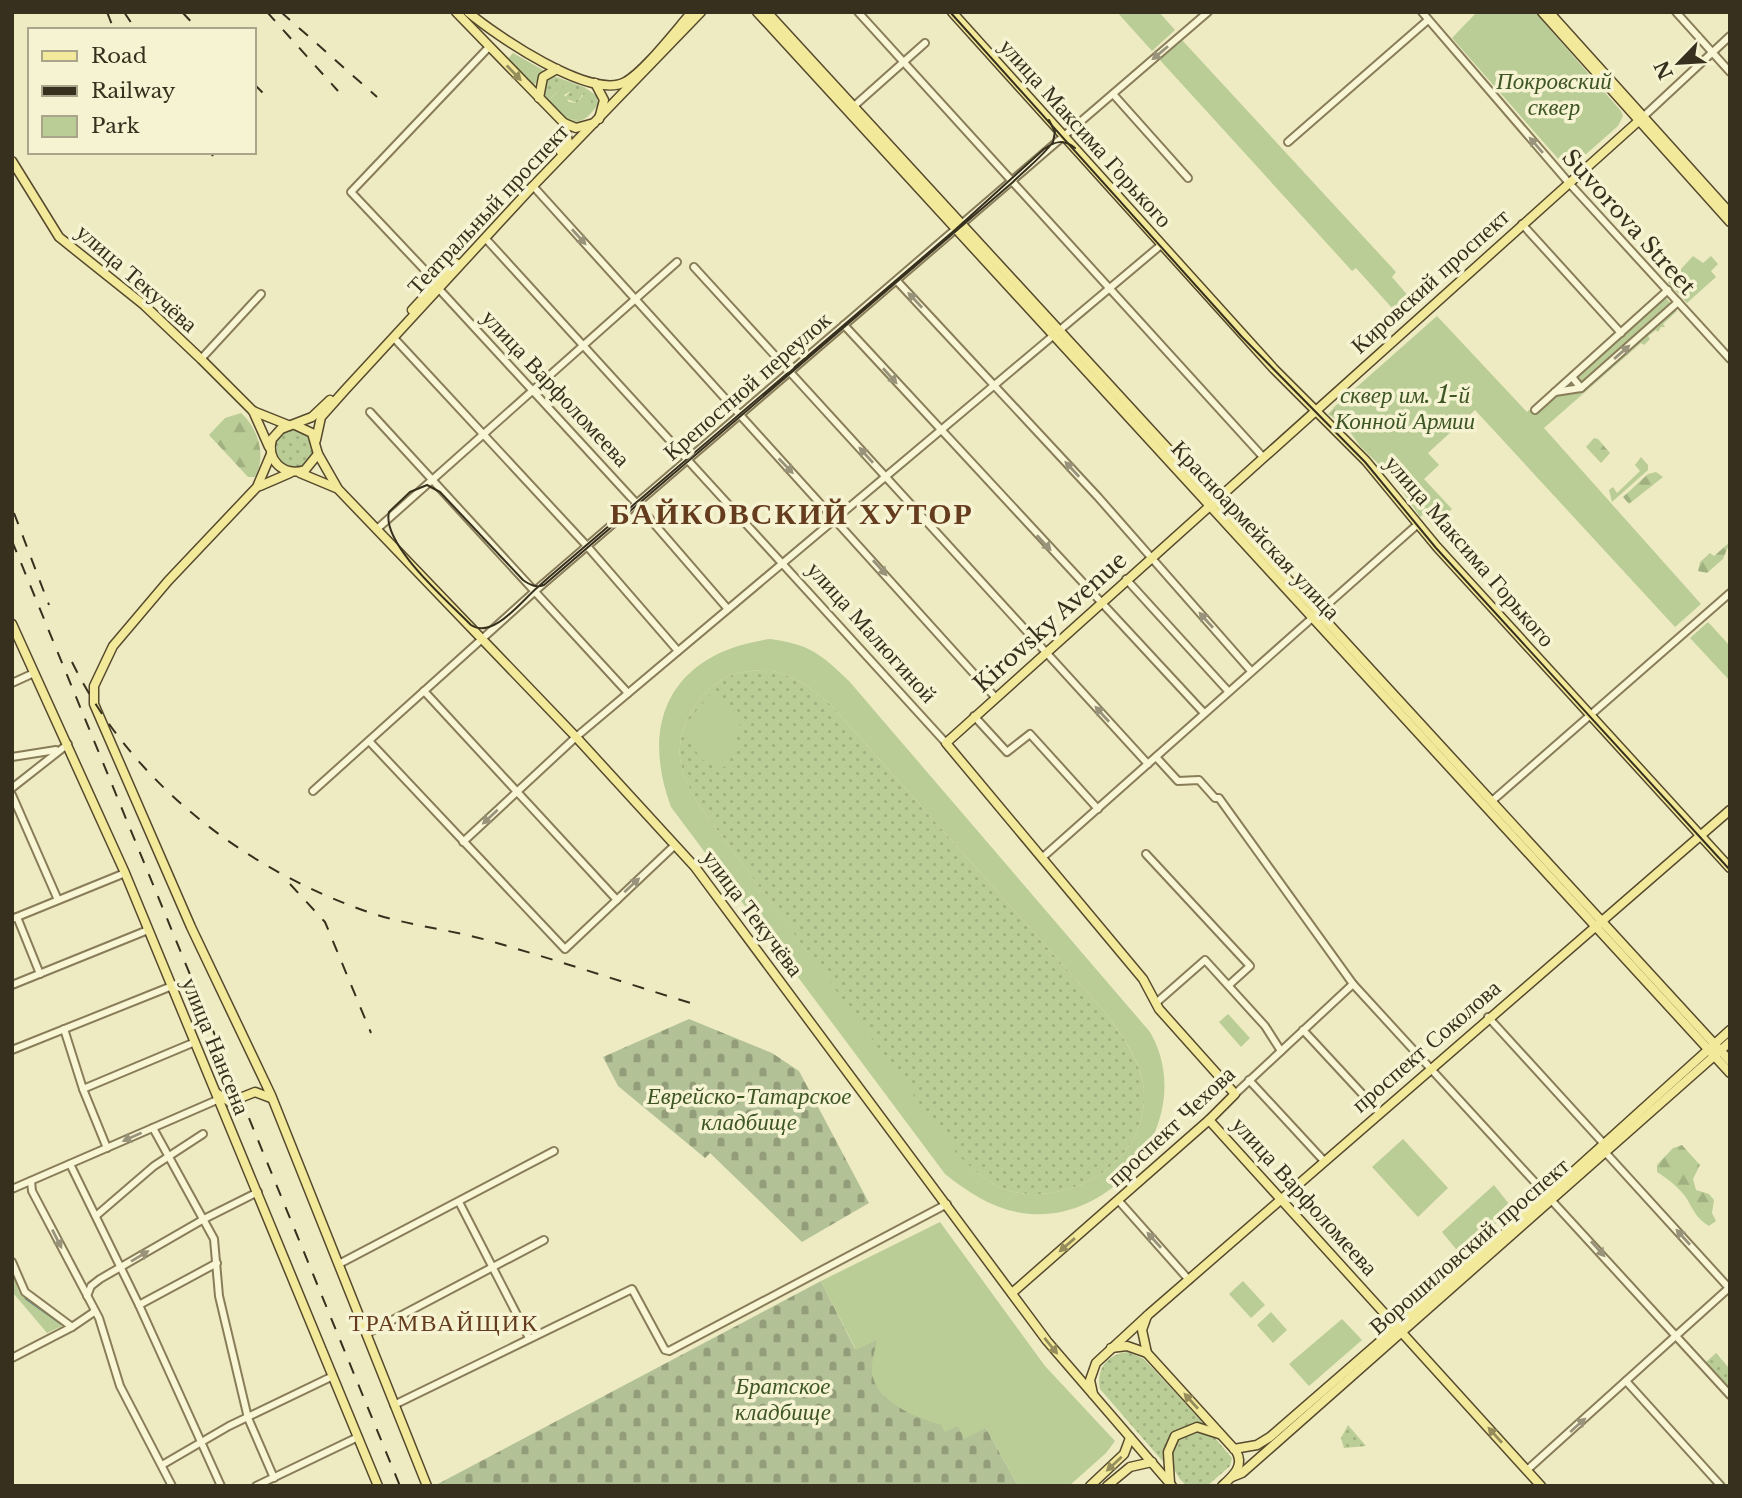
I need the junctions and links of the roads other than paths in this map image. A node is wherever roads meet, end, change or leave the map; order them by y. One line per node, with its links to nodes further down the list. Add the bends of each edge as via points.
1 (456, 12): 17 (main road)
2 (468, 12): 20 (main road, via 516,47)
3 (692, 12): 22 (main road, via 630,79 615,86)
4 (701, 12): 27 (main road, Театральный проспект)
5 (757, 12): 39 (main road, Красноармейская улица)
6 (767, 12): 25 (main road, Красноармейская улица)
7 (858, 12): 19 (street)
8 (1208, 12): 23 (street, Крепостной переулок, one-way to 23)
9 (1422, 12): 14 (street, Suvorova Street)
10 (1542, 12): 26 (main road)
11 (1549, 12): 26 (main road)
12 (1676, 12): 18 (street)
13 (956, 14): 29 (main road, улица Максима Горького)
14 (1429, 20): 30 (street); 34 (street, Suvorova Street, one-way to 14)
15 (1730, 36): 18 (street)
16 (925, 43): 19 (street)
17 (489, 47): 24 (main road, one-way to 24); 45 (street, улица Варфоломеева, via 351,192)
18 (1712, 52): 21 (street); 26 (street)
19 (904, 62): 25 (street); 33 (street)
20 (557, 69): 22 (main road); 24 (main road, via 543,77)
21 (1730, 72)
22 (594, 83): 27 (main road, via 604,100)
23 (1113, 94): 29 (street, Крепостной переулок); 32 (street)
24 (539, 98): 28 (main road)
25 (853, 107): 39 (main road, Красноармейская улица)
26 (1641, 119): 34 (main road, Кировский проспект); 36 (main road); 37 (main road)
27 (598, 121): 28 (main road, via 579,128); 35 (main road, Театральный проспект)
28 (564, 123): 45 (main road, Театральный проспект, via 565,147)
29 (1063, 136): 33 (street, Крепостной переулок); 41 (main road, улица Максима Горького)
30 (1288, 142)
31 (12, 160): 56 (main road, улица Текучёва, via 60,237 144,305)
32 (1188, 178)
33 (1013, 181): 39 (street, Крепостной переулок); 47 (street)
34 (1569, 183): 38 (main road, Кировский проспект); 46 (street, Suvorova Street)
35 (533, 186): 40 (main road, Театральный проспект); 49 (street, one-way to 49)
36 (1730, 213)
37 (1730, 222)
38 (1522, 224): 52 (street); 64 (main road, Кировский проспект)
39 (959, 228): 44 (street, Крепостной переулок); 53 (main road, Красноармейская улица)
40 (486, 239): 45 (main road, Театральный проспект); 55 (street, улица Малюгиной)
41 (1161, 245): 47 (street); 64 (main road, улица Максима Горького)
42 (677, 262): 49 (street)
43 (694, 267): 58 (street)
44 (897, 281): 51 (street, Крепостной переулок); 60 (street, one-way to 44)
45 (438, 286): 54 (main road, Театральный проспект); 62 (street, улица Варфоломеева); 69 (main road, Театральный проспект, via 317,413)
46 (1668, 290): 50 (street, Suvorova Street); 52 (street)
47 (1109, 291): 53 (street); 75 (street)
48 (261, 294): 56 (street)
49 (635, 299): 55 (street); 68 (street)
50 (1678, 302): 57 (street, Suvorova Street); 61 (street, one-way to 50)
51 (844, 325): 58 (street, Крепостной переулок); 70 (street, one-way to 70)
52 (1621, 333): 59 (street)
53 (1056, 334): 60 (street); 83 (main road, Красноармейская улица)
54 (394, 338): 71 (street); 72 (main road, Театральный проспект, via 321,417)
55 (583, 345): 62 (street); 76 (street, улица Малюгиной)
56 (201, 359): 66 (main road, улица Текучёва)
57 (1730, 359)
58 (791, 372): 68 (street, Крепостной переулок); 78 (street, one-way to 58)
59 (1572, 377): 61 (street); 63 (street)
60 (994, 387): 70 (street); 88 (street, one-way to 60)
61 (1581, 388): 63 (street)
62 (532, 390): 71 (street); 82 (street, улица Варфоломеева)
63 (1555, 391): 65 (street)
64 (1315, 410): 75 (main road, Кировский проспект); 85 (main road, улица Максима Горького, via 1366,461)
65 (1535, 410)
66 (253, 411): 69 (main road, улица Текучёва); 73 (main road, улица Текучёва)
67 (370, 412): 79 (street)
68 (740, 416): 76 (street, Крепостной переулок); 84 (street, one-way to 84)
69 (292, 425): 72 (main road, via 308,430); 73 (main road, via 276,433)
70 (940, 431): 78 (street); 93 (street, one-way to 93)
71 (485, 433): 79 (street); 87 (street)
72 (316, 440): 74 (main road)
73 (271, 452): 77 (main road, via 278,466); 80 (main road)
74 (318, 454): 77 (main road, via 311,465); 81 (main road, улица Текучёва)
75 (1263, 457): 83 (main road, Кировский проспект)
76 (687, 460): 82 (street, Крепостной переулок); 89 (street, улица Малюгиной)
77 (295, 472): 80 (main road); 81 (main road, улица Текучёва)
78 (884, 475): 84 (street); 99 (street)
79 (434, 479): 86 (street); 91 (street)
80 (257, 487): 154 (main road, улица Нансена, via 113,646 94,686 96,713)
81 (338, 489): 86 (main road, улица Текучёва)
82 (636, 503): 87 (street, Крепостной переулок); 94 (street, улица Варфоломеева)
83 (1210, 503): 88 (main road, Кировский проспект); 95 (main road, Красноармейская улица)
84 (835, 517): 89 (street); 106 (street, one-way to 106)
85 (1418, 524): 95 (street); 108 (main road, улица Максима Горького)
86 (377, 529): 97 (main road, улица Текучёва)
87 (587, 546): 91 (street, Крепостной переулок); 98 (street)
88 (1149, 557): 90 (main road, Kirovsky Avenue); 100 (street, one-way to 88)
89 (782, 562): 94 (street); 113 (street, улица Малюгиной)
90 (1126, 579): 93 (main road, Kirovsky Avenue); 104 (street)
91 (534, 591): 97 (street, Крепостной переулок); 105 (street)
92 (1730, 593): 108 (street)
93 (1099, 603): 99 (main road, Kirovsky Avenue); 107 (street)
94 (727, 608): 98 (street)
95 (1315, 616): 100 (street); 122 (main road, Красноармейская улица); 135 (main road, Красноармейская улица)
96 (12, 624): 101 (main road, улица Нансена)
97 (481, 639): 103 (street, Крепостной переулок); 110 (main road, улица Текучёва)
98 (678, 651): 105 (street)
99 (1046, 652): 106 (main road, Kirovsky Avenue); 117 (street, one-way to 99)
100 (1251, 671): 104 (street)
101 (34, 673): 102 (street); 112 (main road, улица Нансена)
102 (12, 683)
103 (424, 691): 111 (street, Крепостной переулок); 120 (street)
104 (1228, 691): 107 (street)
105 (628, 693): 110 (street)
106 (995, 697): 109 (main road, Kirovsky Avenue)
107 (1204, 713): 116 (street)
108 (1588, 715): 122 (street); 125 (main road, улица Максима Горького)
109 (974, 716): 113 (main road, Kirovsky Avenue); 123 (street, via 1007,752 1030,734)
110 (576, 737): 120 (street); 127 (main road, улица Текучёва)
111 (369, 741): 119 (street, Крепостной переулок); 126 (street)
112 (69, 743): 114 (street); 131 (main road, улица Нансена)
113 (946, 743): 129 (main road, улица Малюгиной)
114 (58, 750): 115 (street); 118 (street)
115 (12, 757)
116 (1156, 757): 117 (street); 138 (street, via 1178,781 1199,780 1220,798)
117 (1148, 764): 123 (street)
118 (12, 789)
119 (313, 791)
120 (517, 792): 126 (street, one-way to 126); 133 (street)
121 (12, 795): 132 (street)
122 (1492, 801): 135 (main road, Красноармейская улица)
123 (1098, 809): 129 (street)
124 (1730, 810): 125 (main road, проспект Соколова)
125 (1700, 836): 130 (main road, улица Максима Горького); 135 (main road, проспект Соколова)
126 (463, 842): 133 (street, via 565,949)
127 (675, 845): 133 (street, one-way to 127); 182 (main road, улица Текучёва)
128 (1146, 854): 140 (street, via 1250,966)
129 (1043, 857): 142 (main road, улица Малюгиной, via 1143,979)
130 (1730, 868)
131 (125, 873): 132 (street); 136 (main road, улица Нансена)
132 (58, 900): 134 (street)
133 (617, 900)
134 (15, 918): 137 (street)
135 (1600, 924): 143 (main road, проспект Соколова); 150 (main road, Красноармейская улица)
136 (148, 930): 137 (street); 141 (main road, улица Нансена)
137 (40, 974): 139 (street)
138 (1353, 984): 145 (street, проспект Чехова); 153 (street)
139 (12, 985)
140 (1229, 985): 142 (street, via 1203,959); 151 (street)
141 (172, 986): 144 (street); 147 (main road, улица Нансена)
142 (1156, 1003): 160 (main road, улица Малюгиной)
143 (1488, 1017): 153 (main road, проспект Соколова); 170 (street)
144 (64, 1029): 149 (street); 158 (street)
145 (1303, 1030): 151 (street, проспект Чехова); 164 (street)
146 (1730, 1030): 150 (main road, Ворошиловский проспект)
147 (195, 1042): 157 (main road, улица Нансена); 158 (street)
148 (1730, 1042): 150 (main road, Ворошиловский проспект)
149 (13, 1048)
150 (1714, 1050): 152 (main road, Красноармейская улица); 155 (main road, Красноармейская улица); 170 (main road, Ворошиловский проспект)
151 (1281, 1051): 156 (street, проспект Чехова)
152 (1730, 1061)
153 (1430, 1068): 164 (main road, проспект Соколова); 178 (street)
154 (258, 1069): 159 (main road, via 260,1081); 163 (main road, улица Нансена)
155 (1730, 1073)
156 (1249, 1080): 160 (street, проспект Чехова); 173 (street)
157 (211, 1083): 161 (main road, улица Нансена); 162 (main road, via 220,1098)
158 (83, 1089): 169 (street)
159 (255, 1092): 162 (main road); 163 (main road)
160 (1235, 1094): 165 (main road, проспект Чехова)
161 (217, 1100): 166 (street); 168 (main road, улица Нансена)
162 (233, 1102): 168 (main road, via 228,1111)
163 (274, 1102): 188 (main road, улица Нансена)
164 (1379, 1112): 173 (main road, проспект Соколова)
165 (1209, 1120): 179 (main road, улица Варфоломеева); 180 (main road, проспект Чехова)
166 (153, 1128): 169 (street, one-way to 169); 172 (street)
167 (203, 1134): 172 (street)
168 (232, 1134): 177 (main road, улица Нансена)
169 (107, 1148): 174 (street)
170 (1604, 1148): 178 (main road, Ворошиловский проспект); 192 (street, one-way to 170)
171 (554, 1151): 181 (street)
172 (169, 1156): 183 (street); 184 (street)
173 (1324, 1161): 179 (main road, проспект Соколова)
174 (70, 1164): 175 (street); 183 (street)
175 (31, 1181): 176 (street); 194 (street, one-way to 194)
176 (12, 1189)
177 (258, 1192): 184 (street); 206 (main road, улица Нансена)
178 (1550, 1196): 199 (main road, Ворошиловский проспект); 201 (street, one-way to 201)
179 (1280, 1199): 191 (main road, проспект Соколова); 199 (main road, улица Варфоломеева)
180 (1118, 1200): 191 (street, one-way to 180); 193 (main road, проспект Чехова, one-way to 193)
181 (459, 1202): 188 (street); 190 (street)
182 (947, 1204): 193 (main road, улица Текучёва); 202 (street, via 667,1351 632,1289)
183 (97, 1215): 189 (street)
184 (204, 1219): 187 (street, via 214,1239); 189 (street, one-way to 184)
185 (544, 1241): 190 (street)
186 (12, 1262): 198 (street, via 25,1292)
187 (217, 1263): 195 (street); 211 (street, via 219,1296)
188 (339, 1264): 200 (main road, улица Нансена)
189 (121, 1267): 194 (street, via 91,1286); 195 (street)
190 (492, 1268): 200 (street); 202 (street)
191 (1189, 1279): 197 (main road, проспект Соколова)
192 (1729, 1288): 201 (street)
193 (1012, 1293): 209 (main road, улица Текучёва, one-way to 209)
194 (86, 1296): 196 (street)
195 (139, 1305): 215 (street)
196 (94, 1312): 198 (street); 218 (street, via 120,1386)
197 (1149, 1314): 203 (main road, проспект Соколова); 204 (main road, via 1142,1330)
198 (72, 1327): 205 (street)
199 (1399, 1329): 216 (main road, Ворошиловский проспект, via 1263,1443); 219 (main road, улица Варфоломеева, one-way to 199); 220 (main road, Ворошиловский проспект, via 1275,1444)
200 (366, 1334): 210 (main road, улица Нансена)
201 (1676, 1336): 207 (street); 208 (street)
202 (529, 1338): 210 (street)
203 (1111, 1349): 204 (main road, via 1128,1346); 209 (main road, проспект Соколова, via 1091,1372)
204 (1147, 1353): 212 (main road, one-way to 204)
205 (12, 1358)
206 (333, 1376): 211 (street); 213 (main road, улица Нансена)
207 (1626, 1381): 219 (street, one-way to 207); 232 (street)
208 (1730, 1395)
209 (1093, 1396): 214 (main road, улица Текучёва)
210 (394, 1405): 227 (main road, улица Нансена)
211 (248, 1418): 215 (street); 221 (street)
212 (1221, 1435): 216 (main road); 222 (main road, via 1196,1427 1175,1436 1168,1452)
213 (358, 1437): 221 (street); 226 (main road, улица Нансена)
214 (1130, 1438): 217 (main road, улица Текучёва); 228 (main road, one-way to 228, via 1125,1454)
215 (202, 1443): 218 (street); 224 (street)
216 (1234, 1449): 220 (main road, via 1240,1462)
217 (1152, 1462): 222 (main road, улица Текучёва); 229 (main road, via 1130,1467)
218 (162, 1465): 223 (street)
219 (1527, 1470): 231 (main road, улица Варфоломеева)
220 (1232, 1477): 230 (main road, Ворошиловский проспект)
221 (274, 1478): 225 (street)
222 (1171, 1484)
223 (172, 1486)
224 (221, 1486)
225 (256, 1486)
226 (378, 1486)
227 (427, 1486)
228 (1090, 1486)
229 (1107, 1486)
230 (1222, 1486)
231 (1541, 1486)
232 (1721, 1486)

